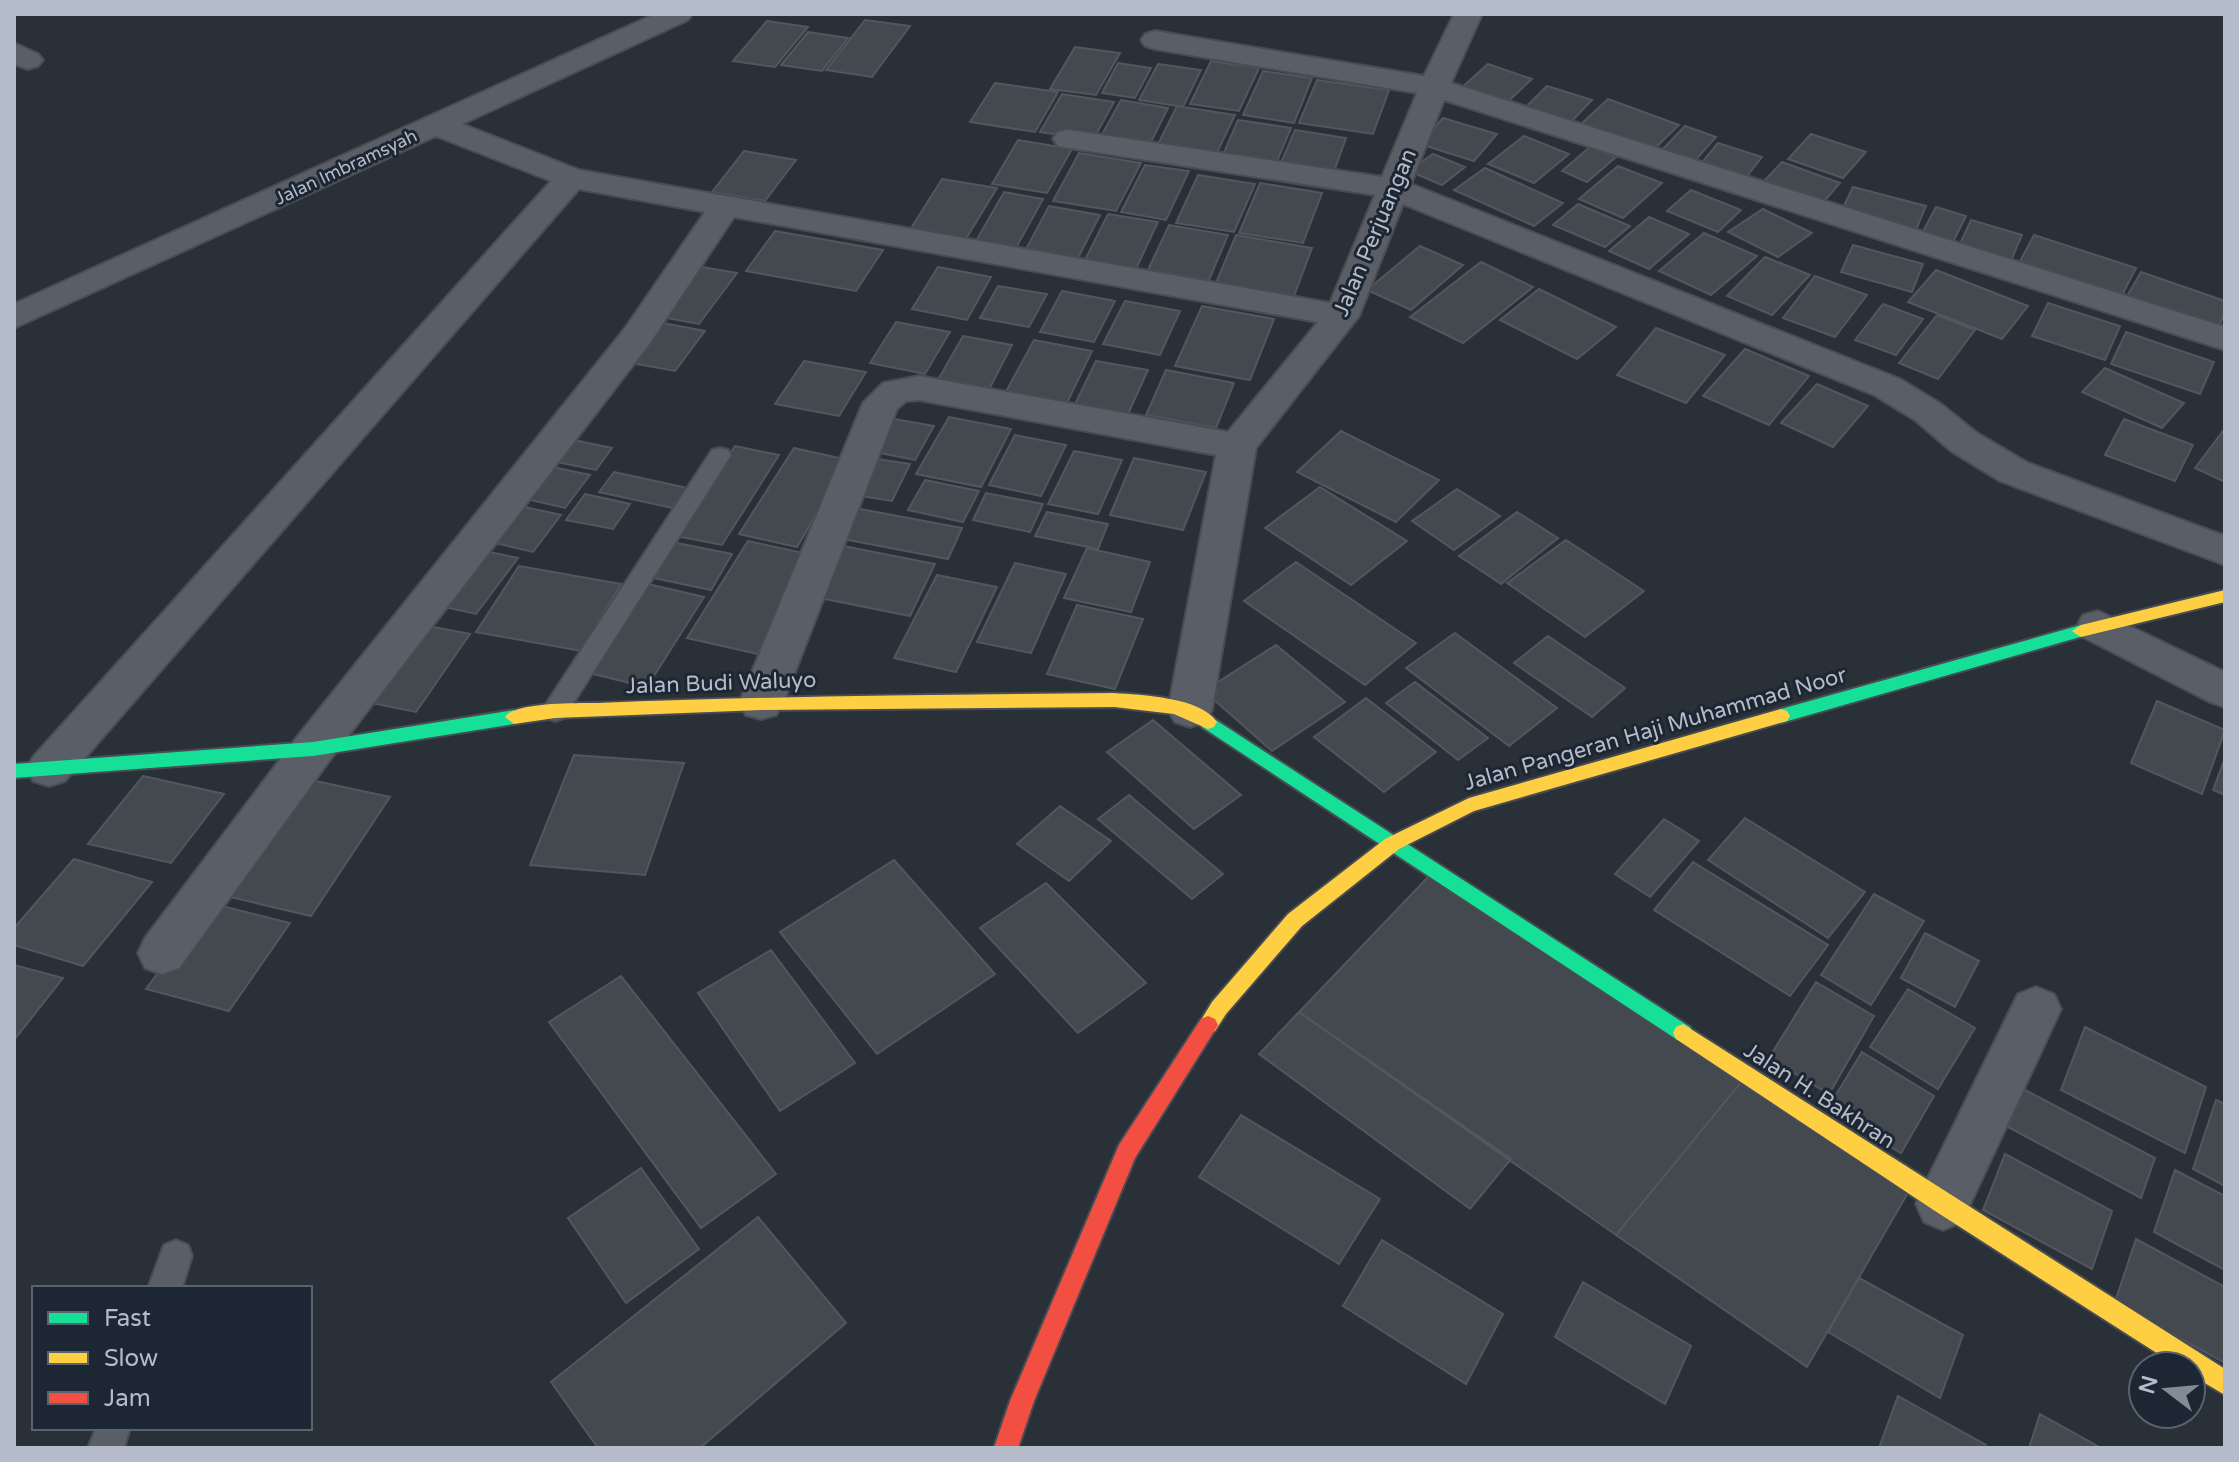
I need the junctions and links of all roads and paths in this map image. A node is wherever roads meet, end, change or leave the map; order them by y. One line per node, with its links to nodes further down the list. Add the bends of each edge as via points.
1 (1468, 14): 4 (street, Jalan Perjuangan)
2 (655, 18): 5 (street, Jalan Imbramsyah)
3 (1155, 40): 4 (street)
4 (1434, 87): 8 (street, Jalan Perjuangan); 12 (street)
5 (436, 125): 7 (street); 11 (street, Jalan Imbramsyah)
6 (1069, 139): 8 (street)
7 (571, 178): 9 (street); 23 (street)
8 (1393, 188): 10 (street, Jalan Perjuangan); 15 (street, via 1887,387 2014,472)
9 (724, 207): 10 (street); 22 (street, via 638,335)
10 (1342, 316): 13 (street, Jalan Perjuangan)
11 (14, 317)
12 (2225, 339)
13 (1237, 446): 19 (street, via 919,388 896,391 881,403); 20 (street, Jalan Perjuangan)
14 (720, 455): 21 (lane)
15 (2225, 551)
16 (2225, 596): 17 (street, Jalan Pangeran Haji Muhammad Noor)
17 (2098, 626): 18 (street); 24 (street, Jalan Pangeran Haji Muhammad Noor, via 1469,805)
18 (2225, 691)
19 (761, 703): 20 (street, Jalan Budi Waluyo, via 1114,700); 21 (street, Jalan Budi Waluyo)
20 (1190, 710): 24 (street, Jalan Budi Waluyo)
21 (555, 711): 22 (street, Jalan Budi Waluyo)
22 (313, 749): 23 (street, Jalan Budi Waluyo); 25 (street)
23 (32, 770)
24 (1392, 844): 27 (street, Jalan H. Bakhran); 31 (street, Jalan Pangeran Haji Muhammad Noor, via 1295,920 1219,1008 1127,1152)
25 (162, 953)
26 (2036, 1009): 27 (street)
27 (1943, 1204): 30 (street, Jalan H. Bakhran)
28 (176, 1256): 29 (lane)
29 (166, 1286)
30 (2225, 1383)
31 (1006, 1448)

